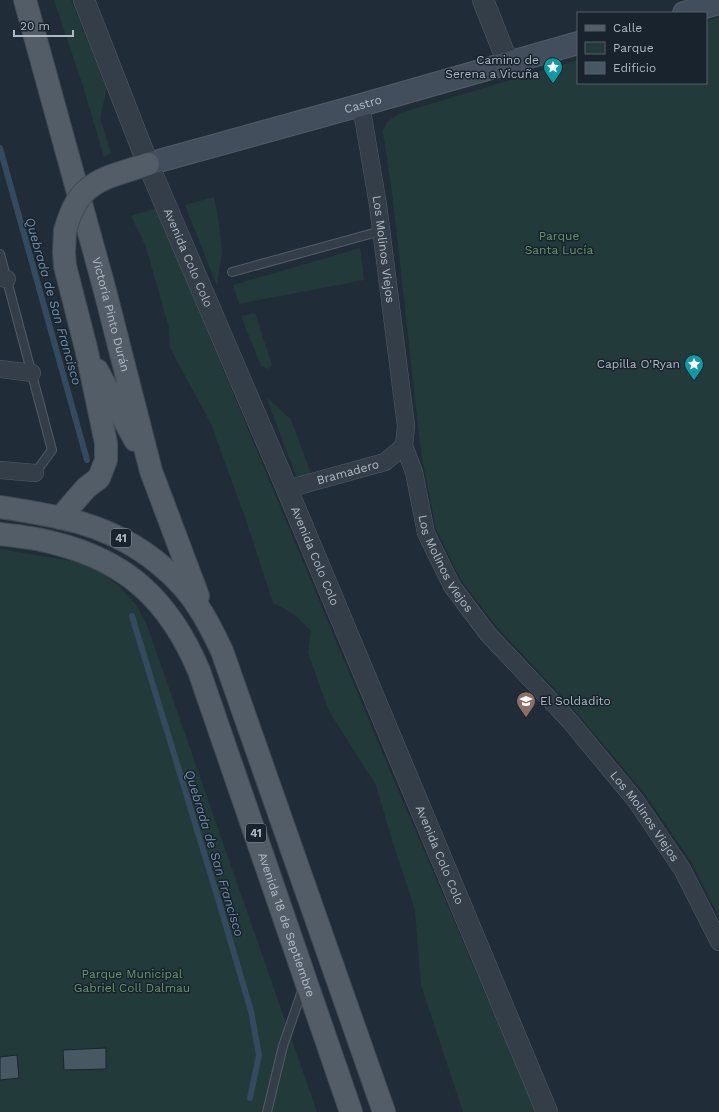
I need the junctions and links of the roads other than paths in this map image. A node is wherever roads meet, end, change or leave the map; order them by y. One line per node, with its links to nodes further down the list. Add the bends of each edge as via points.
1 (25, 0): 19 (main road, Victoria Pinto Durán, via 104,287)
2 (84, 0): 9 (street, Avenida Colo Colo)
3 (483, 0): 7 (street)
4 (719, 3): 5 (main road)
5 (688, 12)
6 (577, 43): 7 (main road, Castro)
7 (508, 63): 8 (main road, Castro)
8 (361, 105): 9 (main road, Castro); 10 (street, Los Molinos Viejos)
9 (148, 164): 14 (main road, bridge, via 97,182 81,195 69,218 65,231 65,266); 21 (street, Avenida Colo Colo)
10 (381, 231): 12 (lane); 17 (street, Los Molinos Viejos, via 406,426)
11 (0, 254): 13 (lane)
12 (232, 272)
13 (3, 278): 16 (lane)
14 (86, 348): 19 (main road); 23 (main road, via 106,443 106,460 98,478)
15 (0, 369): 16 (street)
16 (32, 373): 20 (lane, via 52,450)
17 (404, 446): 21 (street, Bramadero, via 385,462); 26 (street, Los Molinos Viejos, via 414,472 426,533 452,586 488,634 569,720 636,801 682,869)
18 (0, 470): 20 (street)
19 (151, 471): 25 (main road, Victoria Pinto Durán)
20 (35, 473)
21 (287, 489): 31 (street, Avenida Colo Colo)
22 (0, 507): 23 (main road, 41)
23 (60, 518): 25 (main road, 41, via 103,530 143,551 178,580)
24 (0, 534): 27 (main road, Avenida 18 de Septiembre / 41, via 37,539 76,549 98,558 140,584 163,608 183,636 204,684)
25 (209, 625): 30 (main road, 41, via 224,658)
26 (719, 942)
27 (306, 978): 28 (lane, via 283,1046); 29 (main road, Avenida 18 de Septiembre / 41)
28 (267, 1112)
29 (351, 1112)
30 (384, 1112)
31 (547, 1112)

